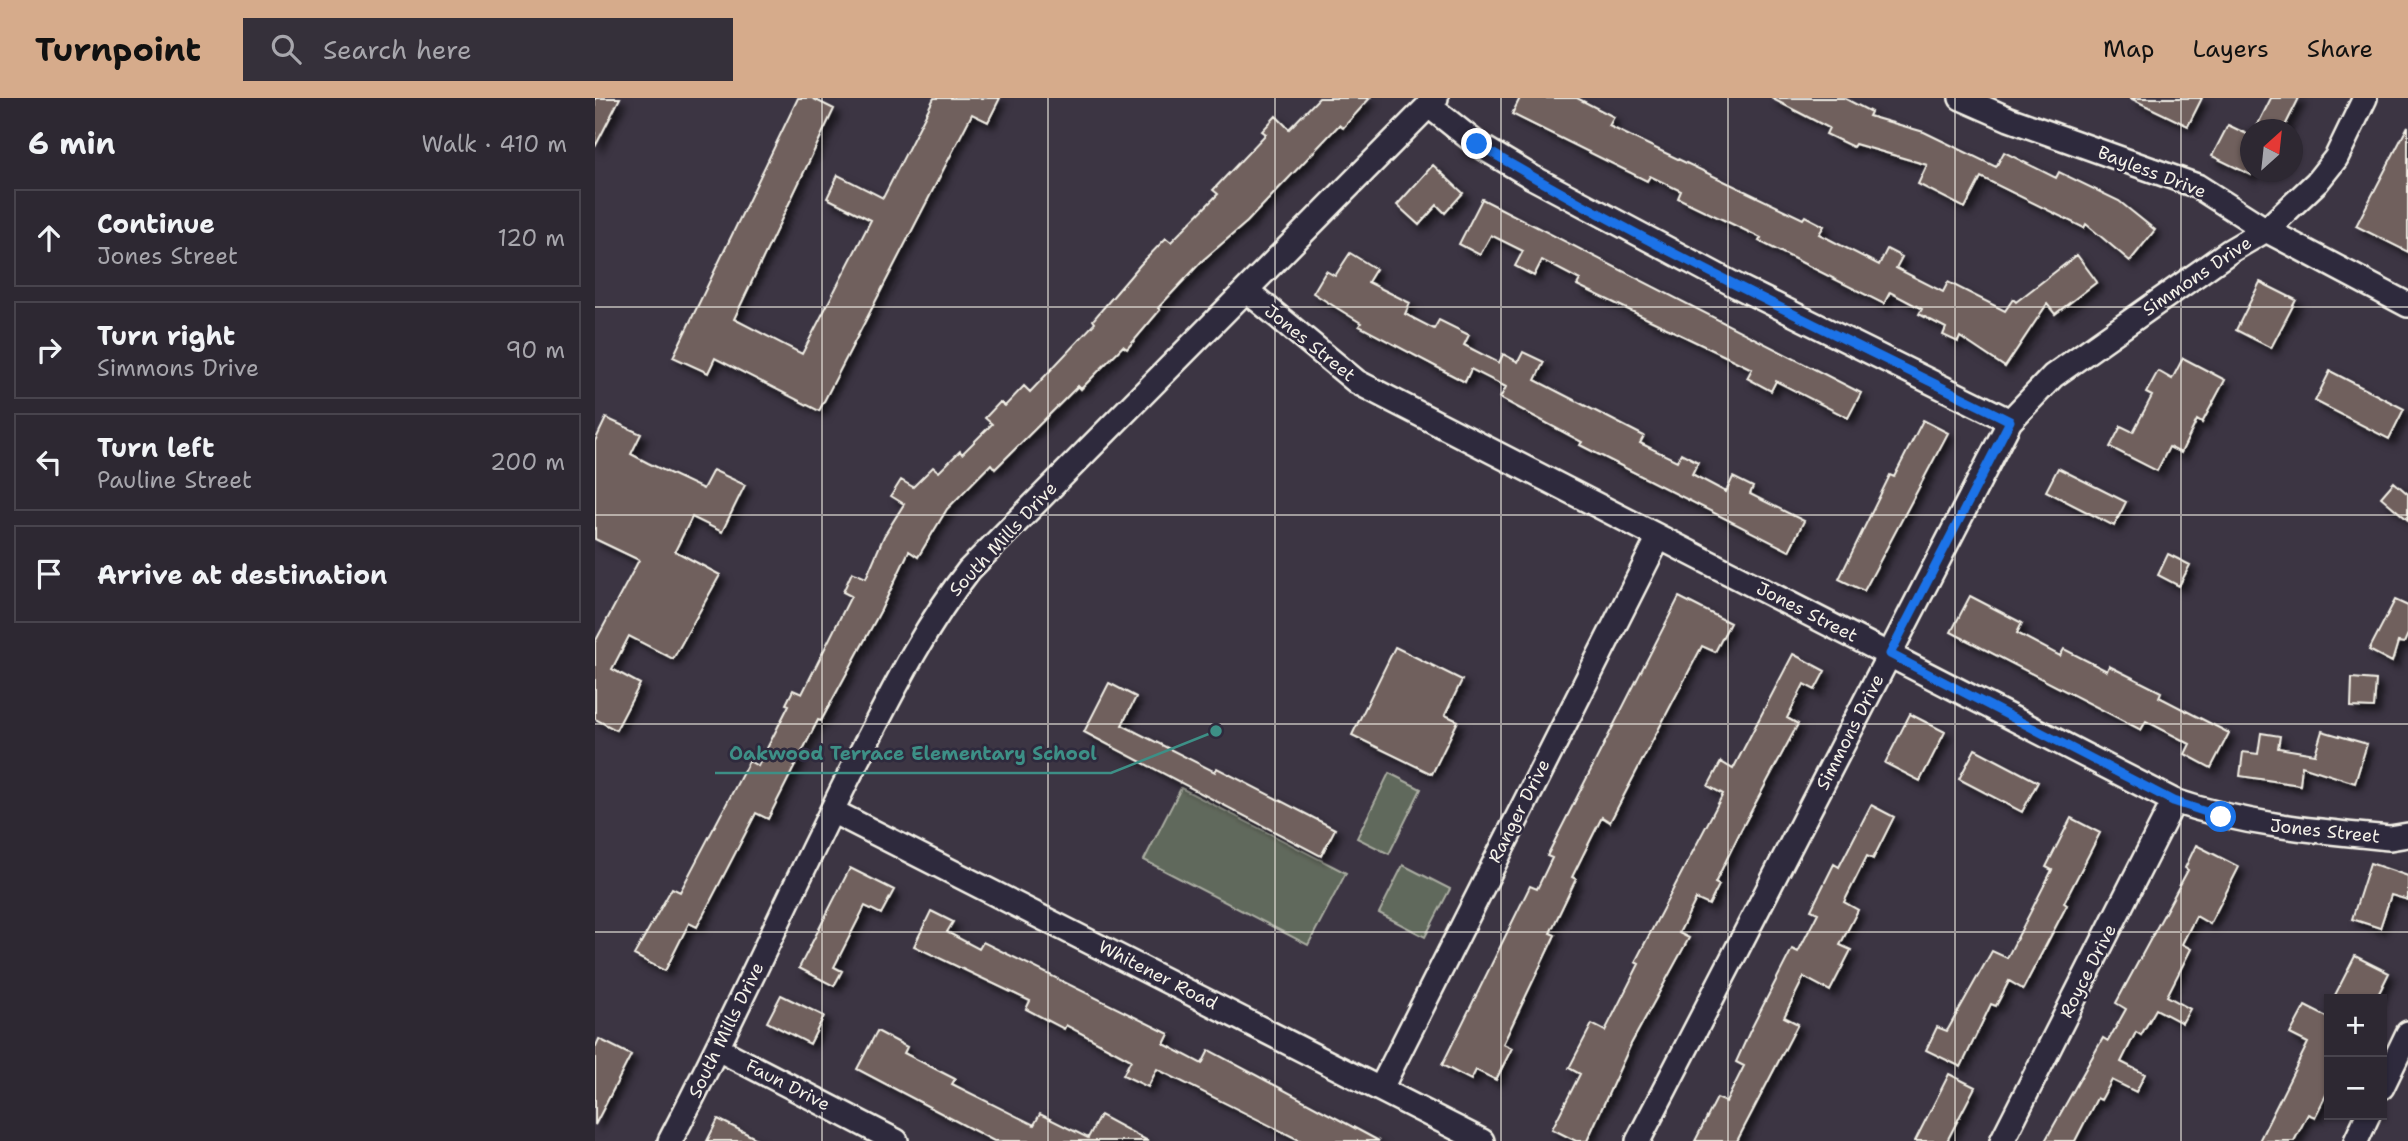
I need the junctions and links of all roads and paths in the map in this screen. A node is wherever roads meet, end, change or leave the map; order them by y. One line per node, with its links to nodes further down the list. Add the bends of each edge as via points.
1 (1961, 98): 4 (street, Bayless Drive, via 2197,186)
2 (2365, 98): 4 (street, Simmons Drive, via 2336,158)
3 (1432, 102): 5 (street, South Mills Drive); 7 (street, via 1477,144 1532,177 1737,286)
4 (2266, 230): 6 (street, Bayless Drive); 7 (street, Simmons Drive, via 2053,376)
5 (1245, 290): 8 (street, Jones Street, via 1357,382); 11 (street, South Mills Drive, via 962,579 913,651)
6 (2408, 306)
7 (2010, 421): 9 (street, Simmons Drive)
8 (1659, 537): 9 (street, Jones Street); 16 (street, Ranger Drive)
9 (1890, 654): 10 (street, Jones Street); 21 (street, Simmons Drive)
10 (2173, 801): 12 (street, Jones Street, via 2221,817 2274,827 2391,838); 22 (street, Royce Drive)
11 (832, 810): 14 (street, South Mills Drive); 16 (street, Whitener Road)
12 (2408, 835)
13 (2408, 1033): 15 (street)
14 (718, 1049): 18 (street, South Mills Drive); 19 (street, Faun Drive)
15 (2387, 1077)
16 (1381, 1088): 20 (street, Whitener Road)
17 (2366, 1120): 23 (street)
18 (670, 1141)
19 (896, 1141)
20 (1482, 1141)
21 (1639, 1141)
22 (2002, 1141)
23 (2356, 1141)

